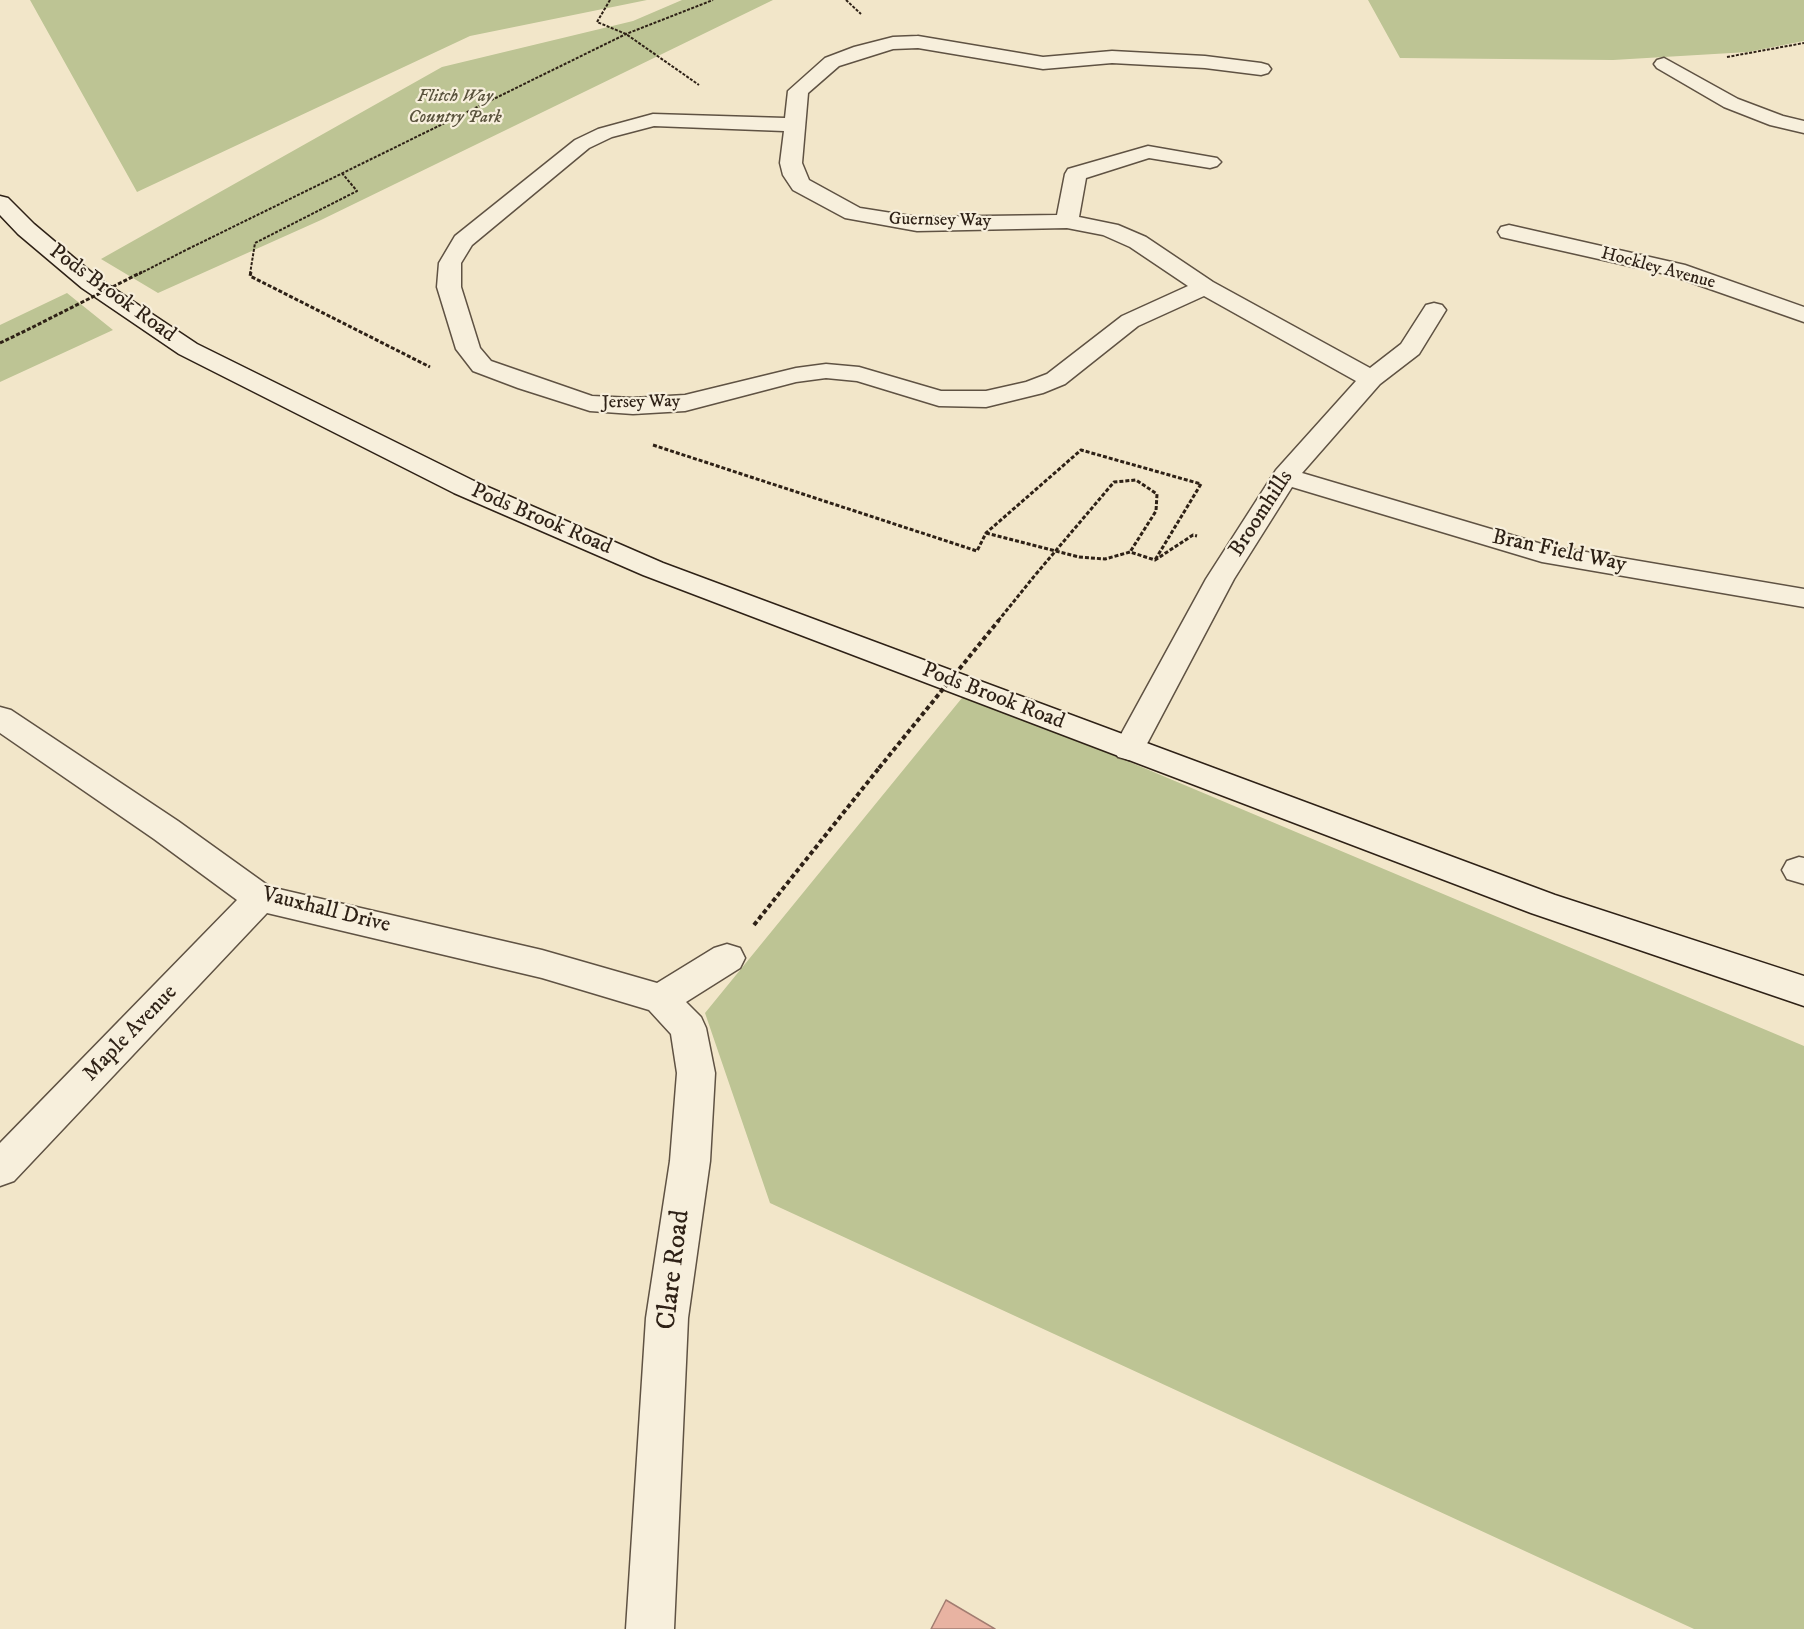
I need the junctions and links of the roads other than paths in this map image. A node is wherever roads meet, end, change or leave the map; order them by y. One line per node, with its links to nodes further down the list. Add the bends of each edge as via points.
1 (1664, 64): 4 (street, via 1731,103)
2 (1261, 69): 3 (street, Guernsey Way, via 1112,57 1043,63 918,42 893,43 832,62 798,91)
3 (796, 125): 7 (street, Guernsey Way, via 791,163 794,175 801,185 853,213 917,224); 9 (street, Jersey Way, via 653,120 605,133 582,144 463,241 450,263 449,287 468,349 482,366 590,403 685,403 826,371 859,374 939,398 986,399 1056,379 1130,321)
4 (1804, 127)
5 (1210, 162): 7 (street, via 1148,152 1076,174)
6 (0, 203): 16 (street, Pods Brook Road, via 90,283 188,350 464,487 653,569)
7 (1067, 221): 9 (street, Guernsey Way, via 1110,230 1138,242)
8 (1509, 232): 11 (street, Hockley Avenue, via 1677,270)
9 (1205, 287): 12 (street, Guernsey Way)
10 (1434, 310): 12 (street, Broomhills, via 1410,349)
11 (1804, 315)
12 (1371, 379): 13 (street, Broomhills)
13 (1285, 476): 14 (street, Bran Field Way, via 1542,553); 16 (street, Broomhills, via 1220,579)
14 (1804, 598)
15 (0, 718): 17 (street, Vauxhall Drive, via 157,823)
16 (1129, 749): 19 (street, Pods Brook Road, via 1543,904)
17 (260, 898): 20 (street, Vauxhall Drive, via 531,961); 21 (street, Maple Avenue)
18 (728, 958): 20 (street)
19 (1804, 991)
20 (661, 999): 22 (street, Clare Road, via 688,1029 696,1073 690,1161 667,1318)
21 (0, 1169)
22 (650, 1629)

